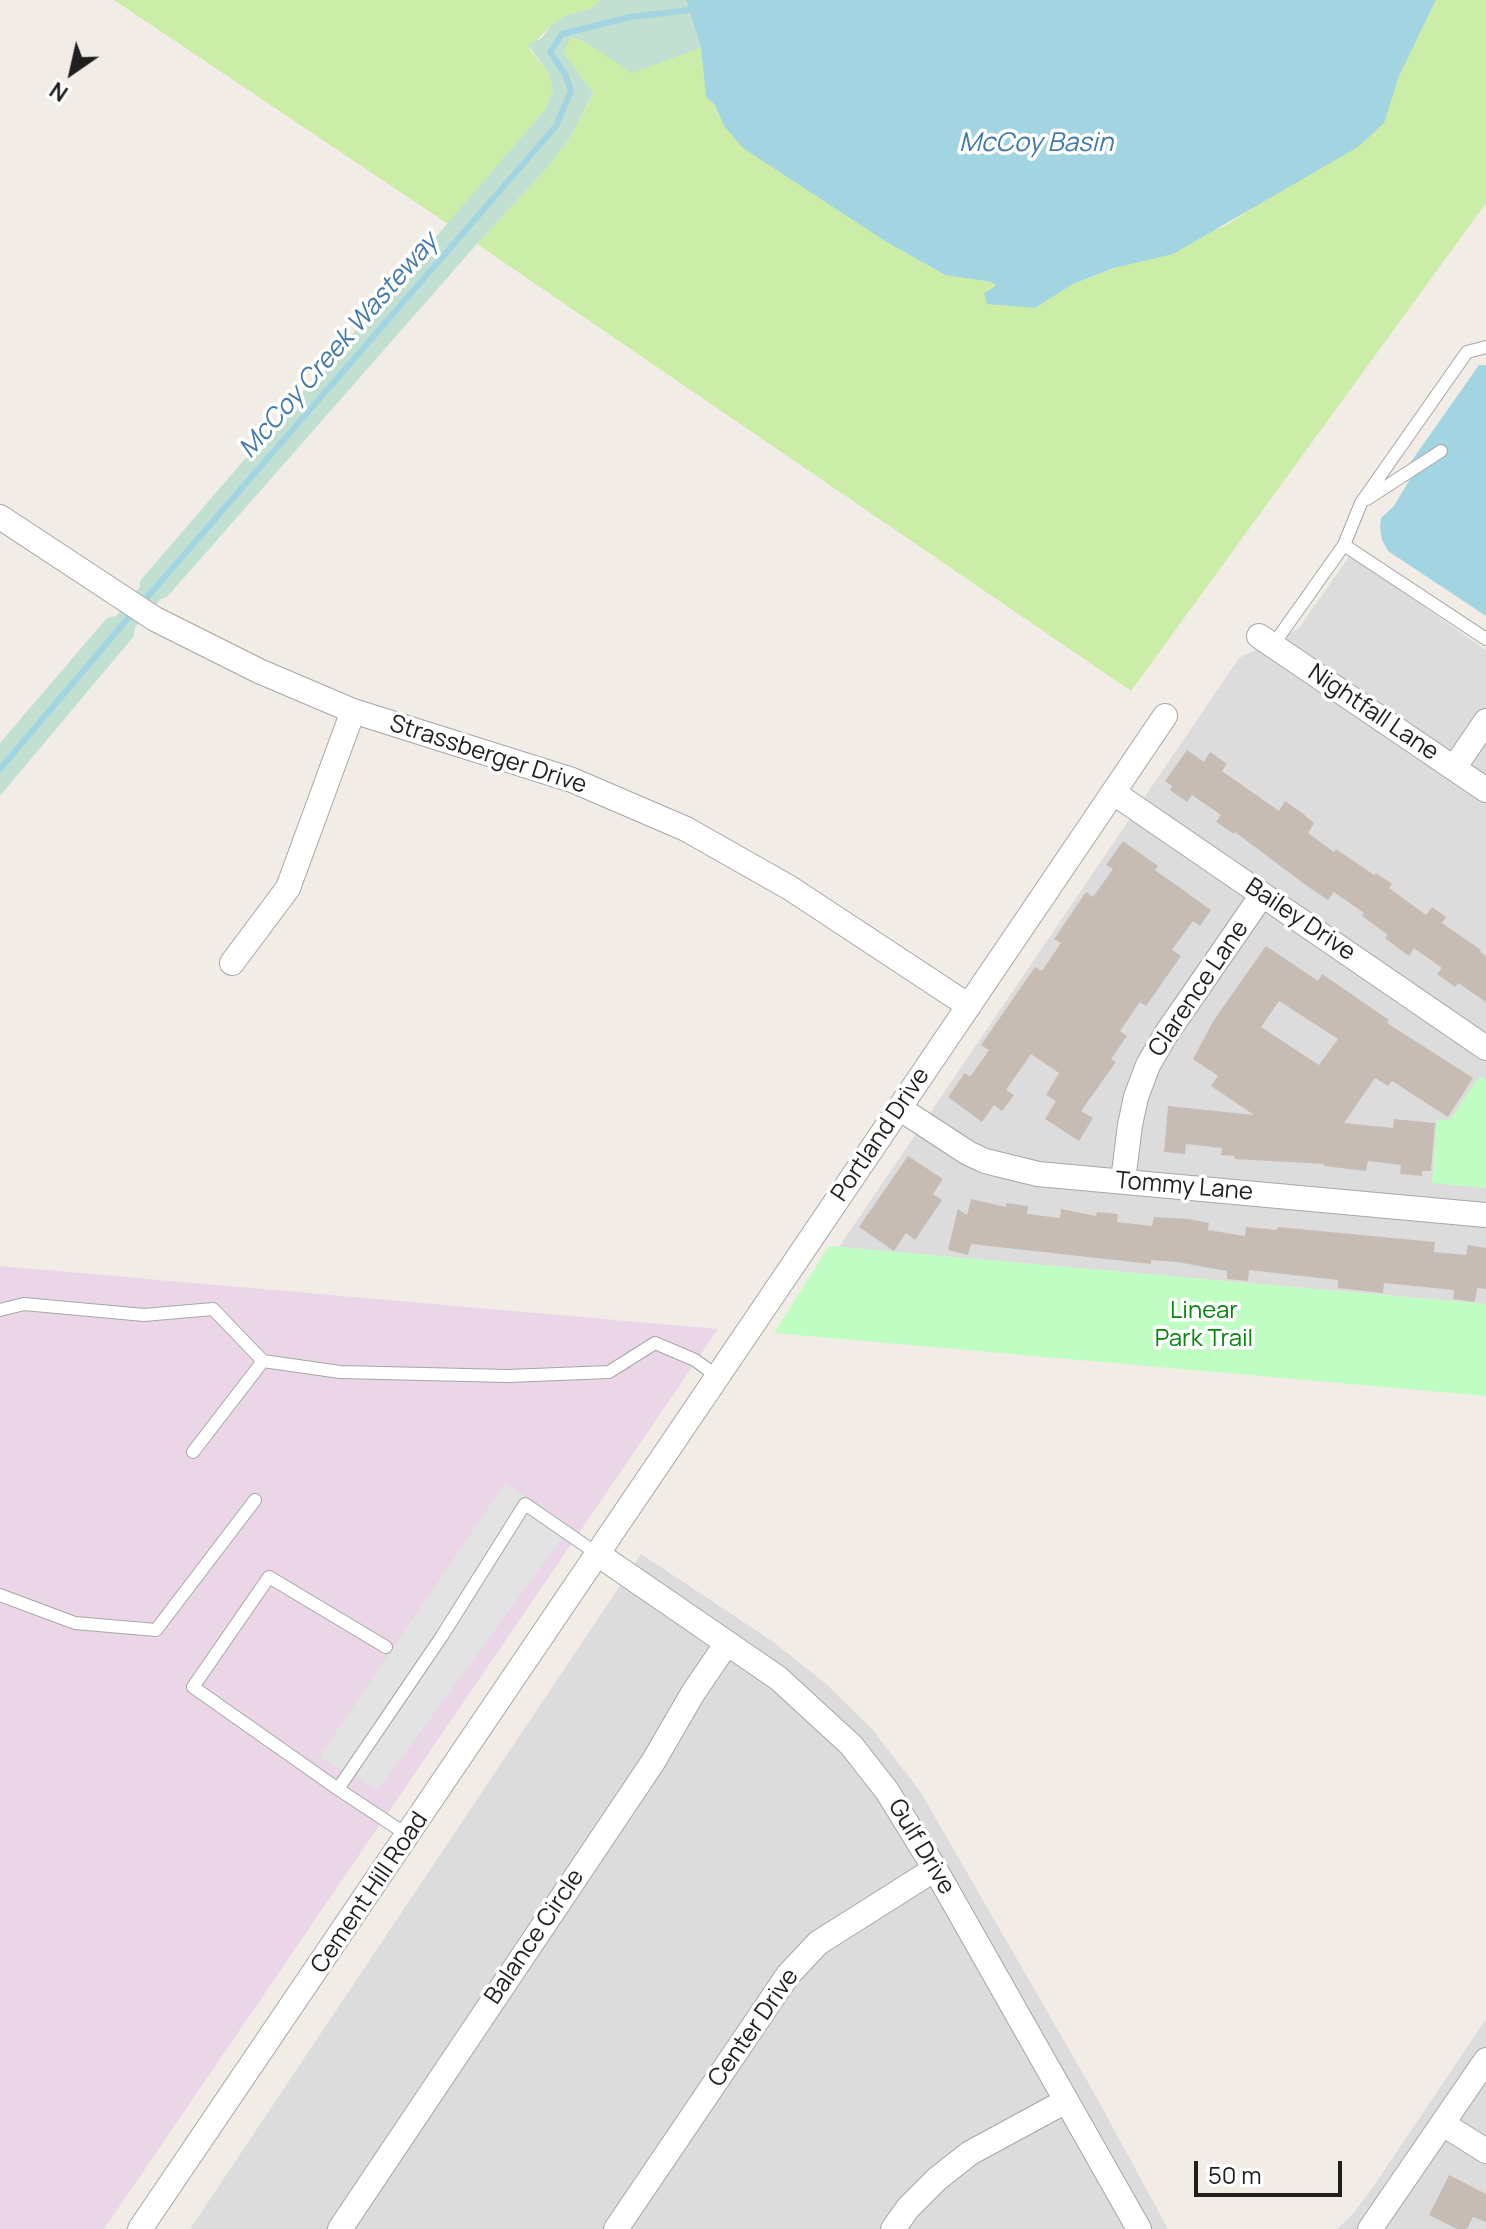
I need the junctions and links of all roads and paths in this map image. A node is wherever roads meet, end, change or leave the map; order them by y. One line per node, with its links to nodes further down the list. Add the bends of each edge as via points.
1 (1486, 347): 3 (lane, via 1467,352)
2 (1441, 451): 3 (lane)
3 (1361, 503): 5 (lane)
4 (0, 517): 8 (street, Strassberger Drive, via 155,619)
5 (1344, 545): 6 (lane); 7 (lane)
6 (1486, 639)
7 (1266, 640): 11 (street, Nightfall Lane)
8 (353, 711): 15 (street, via 288,888); 16 (street, Strassberger Drive, via 572,780 686,829 790,888)
9 (1165, 716): 13 (street, Portland Drive)
10 (1486, 721): 11 (street)
11 (1454, 768): 12 (street, Nightfall Lane)
12 (1486, 790)
13 (1114, 793): 14 (street, Bailey Drive); 16 (street, Portland Drive)
14 (1262, 895): 17 (street, Bailey Drive); 19 (street, Clarence Lane, via 1148,1065 1136,1097)
15 (232, 963)
16 (969, 1006): 18 (street, Portland Drive)
17 (1486, 1048)
18 (899, 1108): 19 (street, Tommy Lane, via 985,1161 1038,1174); 23 (street, Portland Drive)
19 (1123, 1181): 20 (street, Tommy Lane)
20 (1486, 1215)
21 (0, 1310): 22 (lane, via 24,1304 144,1315 213,1309)
22 (263, 1361): 23 (lane, via 340,1372 609,1372 655,1343 695,1360); 24 (lane)
23 (718, 1377): 26 (street, Portland Drive)
24 (193, 1452)
25 (255, 1500): 27 (lane, via 156,1630 75,1623)
26 (599, 1555): 28 (street, Gulf Drive); 30 (lane, via 525,1504); 31 (street, Cement Hill Road)
27 (0, 1595)
28 (727, 1643): 32 (street, Gulf Drive, via 778,1678 851,1745 887,1791); 38 (street, Balance Circle)
29 (386, 1647): 30 (lane, via 269,1577 193,1687)
30 (338, 1789): 31 (lane)
31 (409, 1836): 37 (street, Cement Hill Road)
32 (935, 1869): 34 (street, Gulf Drive); 39 (street, Center Drive, via 818,1943 788,1975)
33 (1486, 2060): 35 (street)
34 (1066, 2101): 40 (street, via 970,2153 917,2199); 41 (street, Gulf Drive)
35 (1443, 2124): 36 (street); 42 (street)
36 (1486, 2151)
37 (140, 2229)
38 (340, 2229)
39 (616, 2229)
40 (893, 2229)
41 (1139, 2229)
42 (1370, 2229)

